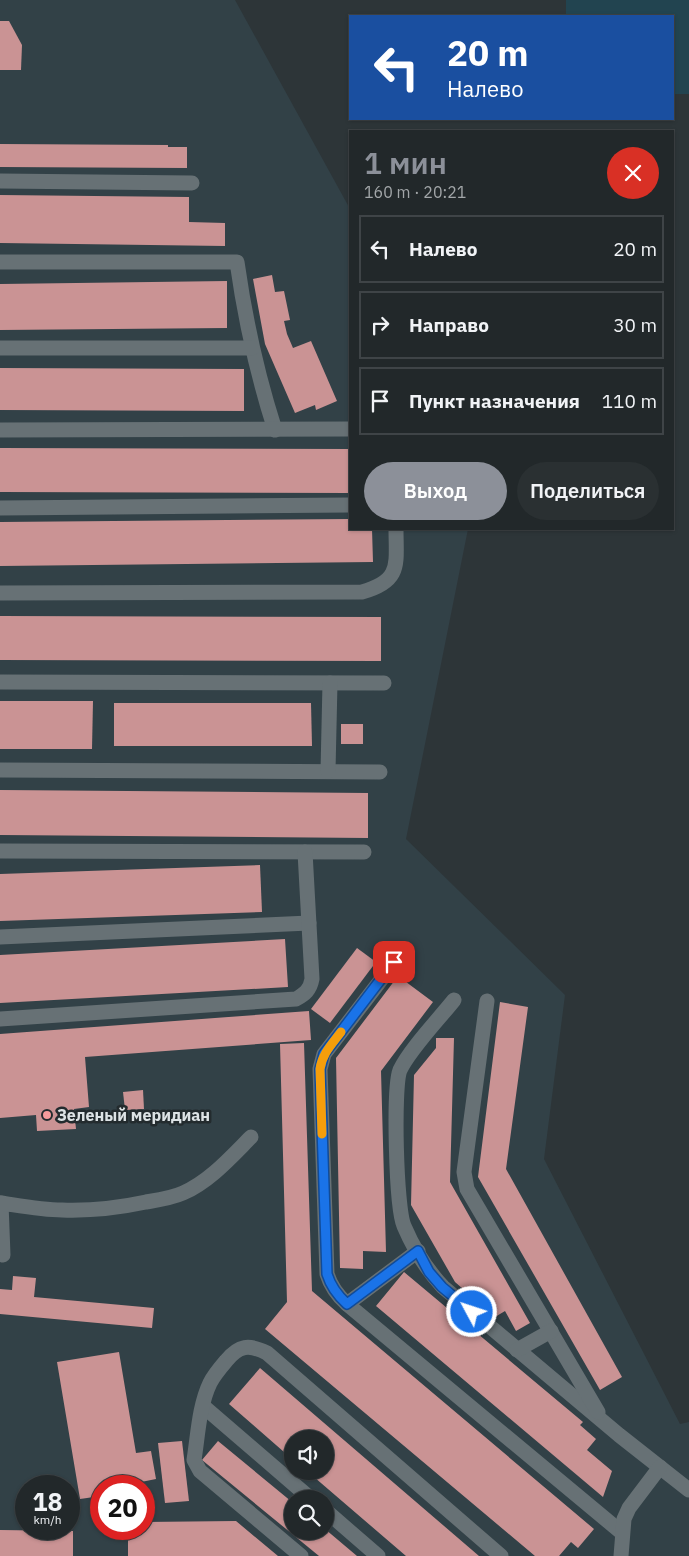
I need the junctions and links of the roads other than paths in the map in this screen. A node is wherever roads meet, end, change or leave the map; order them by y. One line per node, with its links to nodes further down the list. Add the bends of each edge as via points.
1 (0, 181): 2 (lane)
2 (192, 183)
3 (0, 262): 5 (lane, via 237,262)
4 (0, 348): 5 (lane)
5 (252, 348): 7 (lane)
6 (0, 430): 7 (lane)
7 (275, 430): 8 (lane)
8 (349, 430)
9 (349, 505): 10 (lane)
10 (0, 508)
11 (396, 530): 12 (lane, via 396,564 391,576 378,588 362,592)
12 (0, 593)
13 (0, 682): 14 (lane)
14 (330, 683): 15 (lane); 17 (lane)
15 (384, 683)
16 (0, 770): 17 (lane)
17 (328, 771): 18 (lane)
18 (380, 772)
19 (0, 852): 20 (lane)
20 (305, 852): 21 (lane); 22 (lane)
21 (364, 852)
22 (308, 922): 23 (lane); 27 (lane, via 312,978 305,994 296,999)
23 (0, 937)
24 (394, 962): 32 (lane, via 324,1054 320,1069 327,1274 330,1284)
25 (454, 1000): 30 (lane, via 411,1053 400,1070 396,1089 399,1203 403,1225)
26 (486, 1001): 33 (lane, via 464,1180)
27 (0, 1019)
28 (251, 1137): 29 (lane, via 199,1184 162,1199 88,1210)
29 (1, 1203): 31 (lane)
30 (418, 1251): 32 (lane); 34 (lane, via 442,1287)
31 (3, 1255)
32 (347, 1304): 41 (lane)
33 (551, 1332): 34 (lane); 36 (lane)
34 (517, 1350): 36 (lane)
35 (203, 1406): 38 (lane); 42 (lane, via 194,1460 200,1471); 44 (lane, via 209,1384 233,1352 254,1347 267,1353)
36 (604, 1422): 37 (lane)
37 (660, 1467): 39 (lane); 41 (lane, via 629,1508)
38 (301, 1490)
39 (689, 1490)
40 (334, 1518): 43 (lane)
41 (621, 1532): 45 (lane)
42 (301, 1556)
43 (378, 1556)
44 (501, 1556)
45 (621, 1556)

